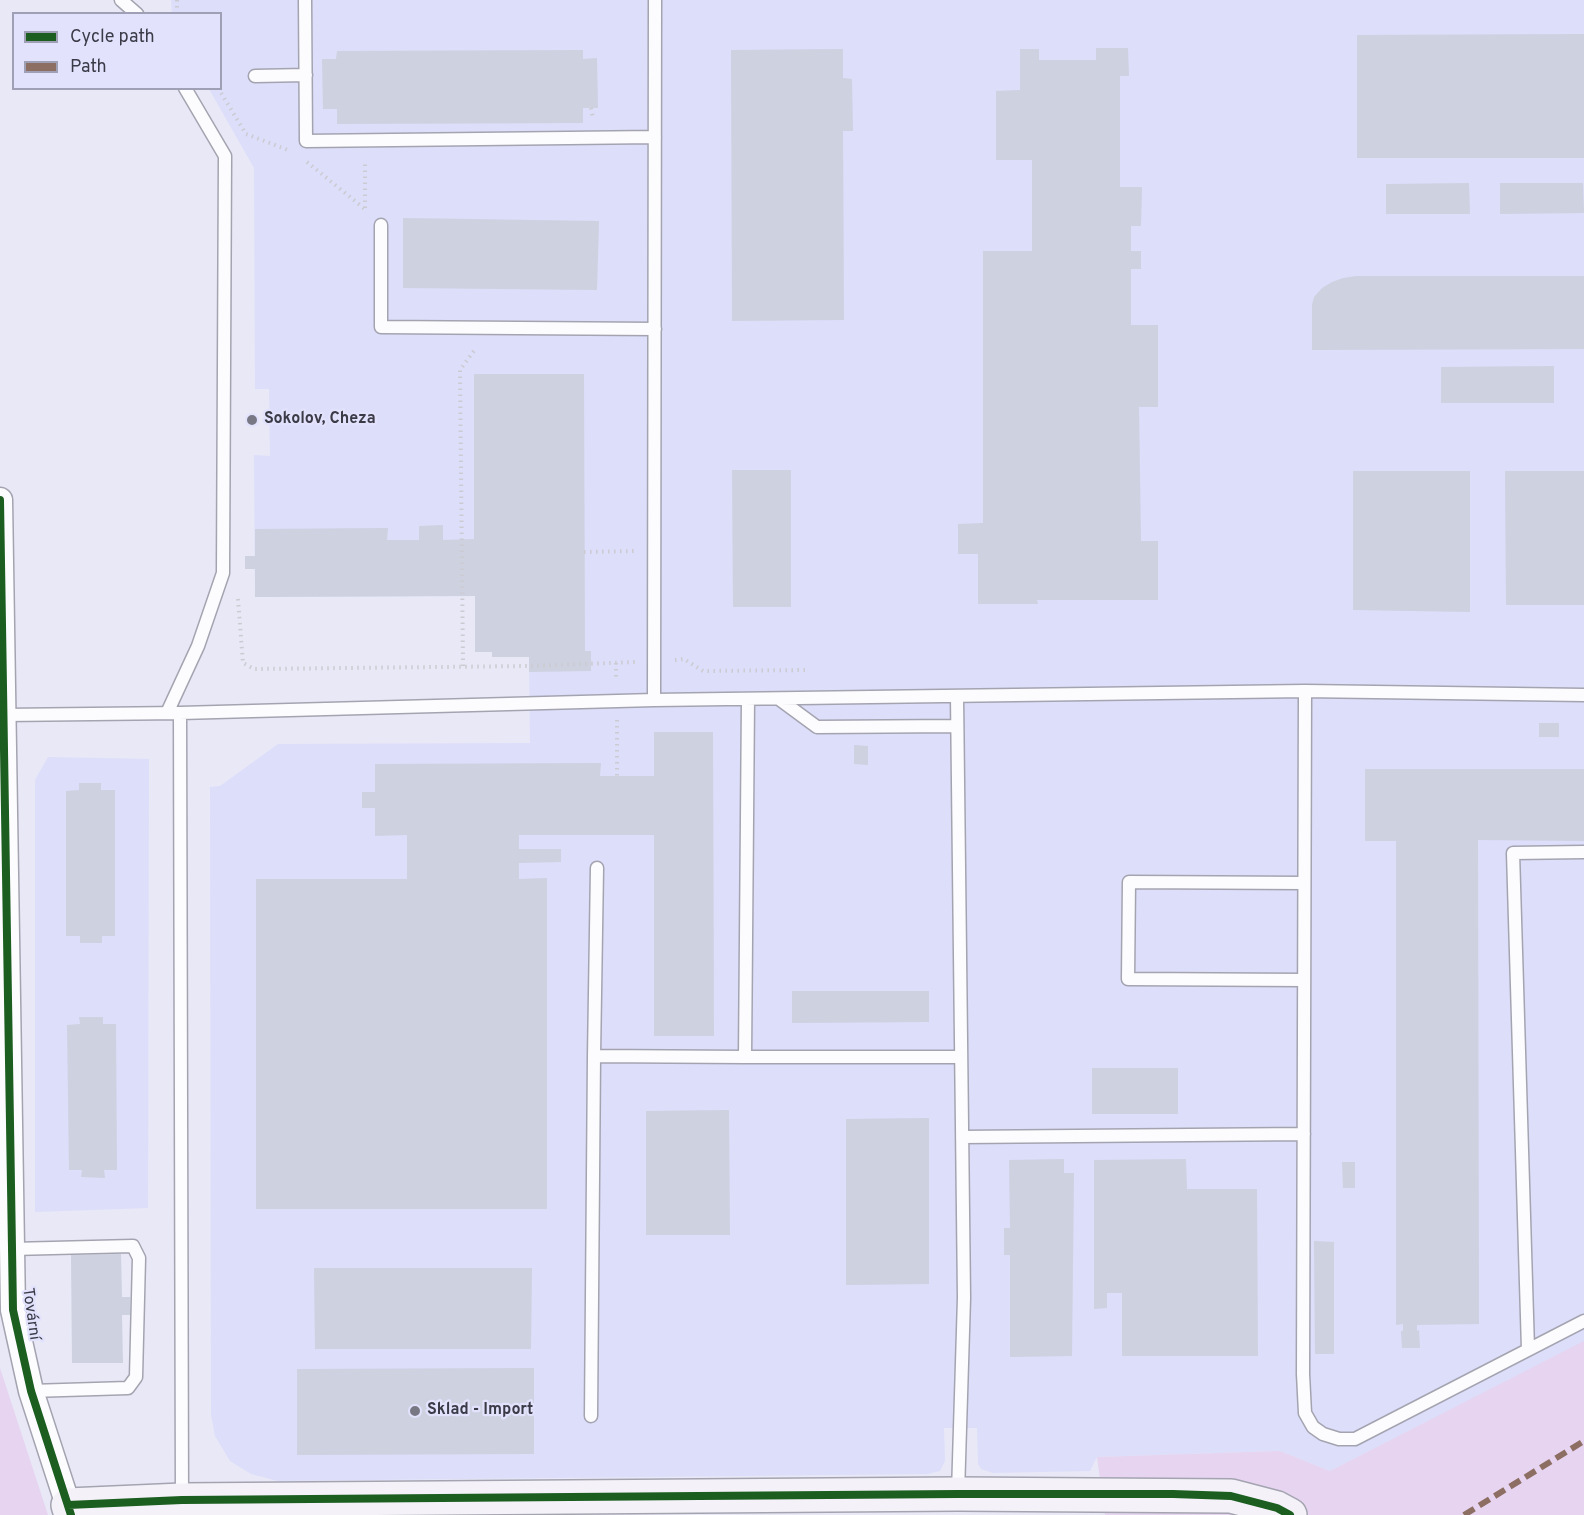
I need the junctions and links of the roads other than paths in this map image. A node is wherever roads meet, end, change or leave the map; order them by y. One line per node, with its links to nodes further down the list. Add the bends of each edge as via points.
1 (121, 0): 4 (lane)
2 (305, 0): 5 (lane)
3 (655, 0): 8 (lane)
4 (135, 12)
5 (306, 75): 6 (lane); 8 (lane, via 306,141)
6 (255, 76)
7 (186, 90): 20 (lane, via 225,156 223,573 198,646)
8 (655, 137): 10 (lane)
9 (381, 225): 10 (lane, via 381,327)
10 (655, 329): 18 (lane)
11 (0, 500): 12 (street, Tovární)
12 (2, 678): 21 (street, Tovární)
13 (1305, 691): 14 (lane); 15 (lane); 26 (lane)
14 (1584, 695)
15 (957, 696): 17 (lane); 22 (lane)
16 (748, 699): 17 (lane); 18 (lane); 29 (lane)
17 (779, 699): 22 (lane, via 817,727)
18 (654, 700): 19 (lane)
19 (180, 713): 20 (lane); 40 (lane)
20 (167, 714): 21 (lane)
21 (4, 715): 23 (street, Tovární)
22 (957, 726): 30 (lane)
23 (3, 841): 31 (street, Tovární)
24 (1584, 852): 36 (lane, via 1513,853)
25 (597, 868): 28 (lane)
26 (1304, 883): 27 (lane); 27 (lane, via 1129,882 1128,978)
27 (1304, 980): 32 (lane)
28 (594, 1056): 29 (lane); 38 (lane)
29 (745, 1057): 30 (lane)
30 (961, 1057): 33 (lane)
31 (5, 1120): 34 (street, Tovární)
32 (1304, 1134): 33 (lane); 36 (lane, via 1303,1374 1305,1413 1313,1427 1339,1439 1355,1438)
33 (962, 1137): 39 (lane, via 964,1298)
34 (12, 1249): 37 (street, Tovární, via 13,1310); 37 (lane, via 133,1246 139,1258 136,1377 128,1388)
35 (1584, 1321): 36 (lane)
36 (1528, 1349)
37 (31, 1391): 41 (street, Tovární)
38 (591, 1416)
39 (958, 1494): 40 (street); 42 (street, via 1231,1496)
40 (182, 1500): 41 (street)
41 (69, 1510)
42 (1290, 1515)

